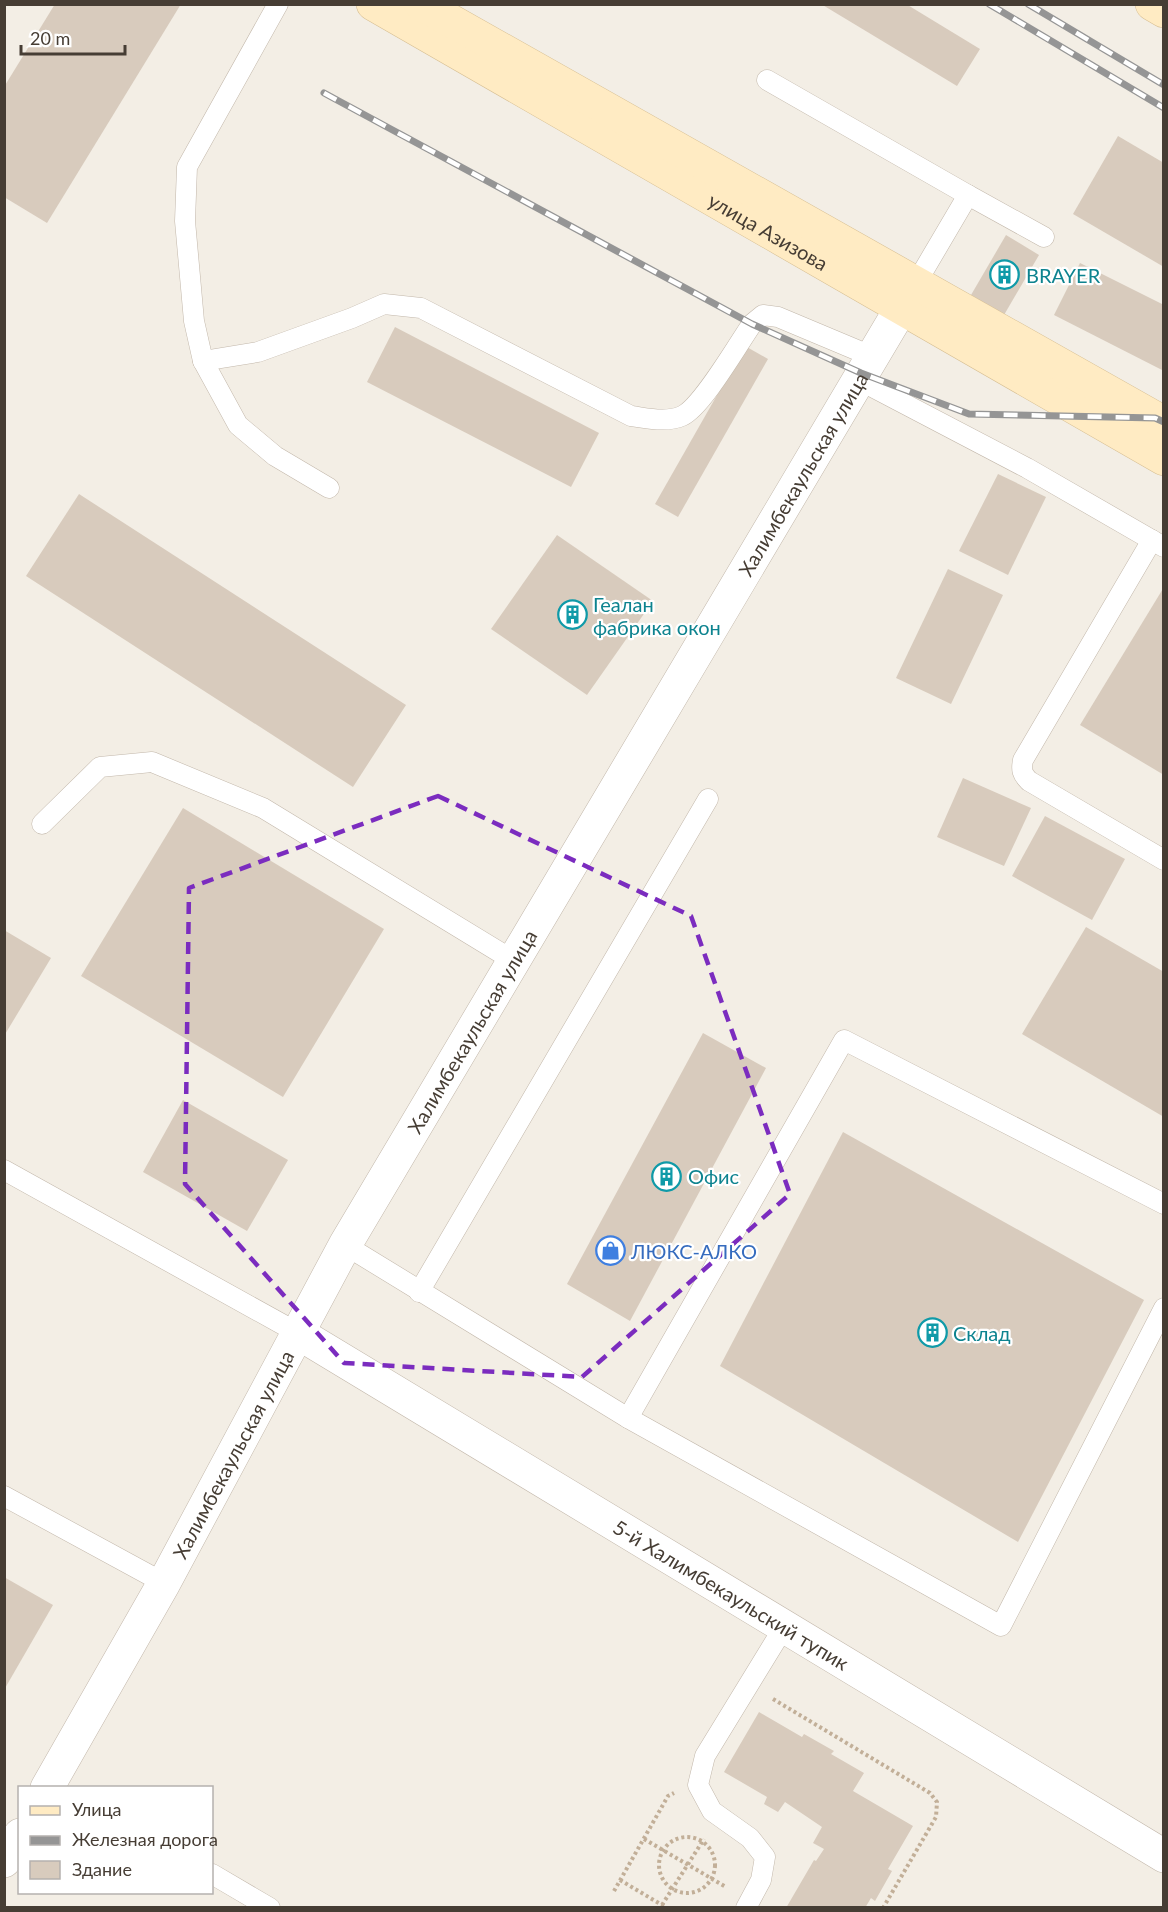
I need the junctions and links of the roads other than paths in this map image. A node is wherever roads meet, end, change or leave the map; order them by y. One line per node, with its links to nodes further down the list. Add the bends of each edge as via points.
1 (278, 4): 10 (lane, via 187,167 185,221 194,321)
2 (373, 4): 9 (main road, улица Азизова)
3 (422, 4): 9 (main road, улица Азизова)
4 (1152, 4): 5 (main road)
5 (1164, 11)
6 (767, 80): 7 (lane)
7 (968, 195): 8 (lane); 9 (lane)
8 (1044, 237)
9 (908, 296): 11 (street, Халимбекаульская улица); 12 (main road, улица Азизова, via 968,311); 13 (main road, улица Азизова)
10 (203, 361): 11 (lane, via 258,352 384,304 422,308 631,416 662,420 683,416 699,402 752,324 763,315 778,317); 14 (lane, via 238,425 275,456)
11 (864, 368): 15 (lane); 19 (street, Халимбекаульская улица)
12 (1164, 423)
13 (1164, 459)
14 (329, 488)
15 (1158, 544): 18 (lane, via 1023,760 1022,768 1029,781)
16 (708, 799): 23 (lane)
17 (42, 824): 19 (lane, via 100,767 152,762 263,808)
18 (1164, 860)
19 (514, 961): 22 (street, Халимбекаульская улица)
20 (4, 1170): 25 (lane)
21 (1164, 1204): 26 (lane, via 844,1040)
22 (345, 1245): 23 (lane); 25 (street, Халимбекаульская улица)
23 (419, 1292): 26 (lane)
24 (1164, 1308): 26 (lane, via 1001,1626)
25 (298, 1333): 28 (street, Халимбекаульская улица); 29 (street, 5-й Халимбекаульский тупик)
26 (628, 1418)
27 (4, 1496): 28 (lane)
28 (164, 1583): 30 (street, Халимбекаульская улица)
29 (784, 1627): 32 (street, 5-й Халимбекаульский тупик); 35 (lane, via 705,1756 698,1785 712,1811 750,1838 765,1857 761,1880)
30 (52, 1786)
31 (18, 1838): 33 (street)
32 (1164, 1856)
33 (5, 1861)
34 (213, 1875): 36 (lane)
35 (748, 1904)
36 (270, 1908)

